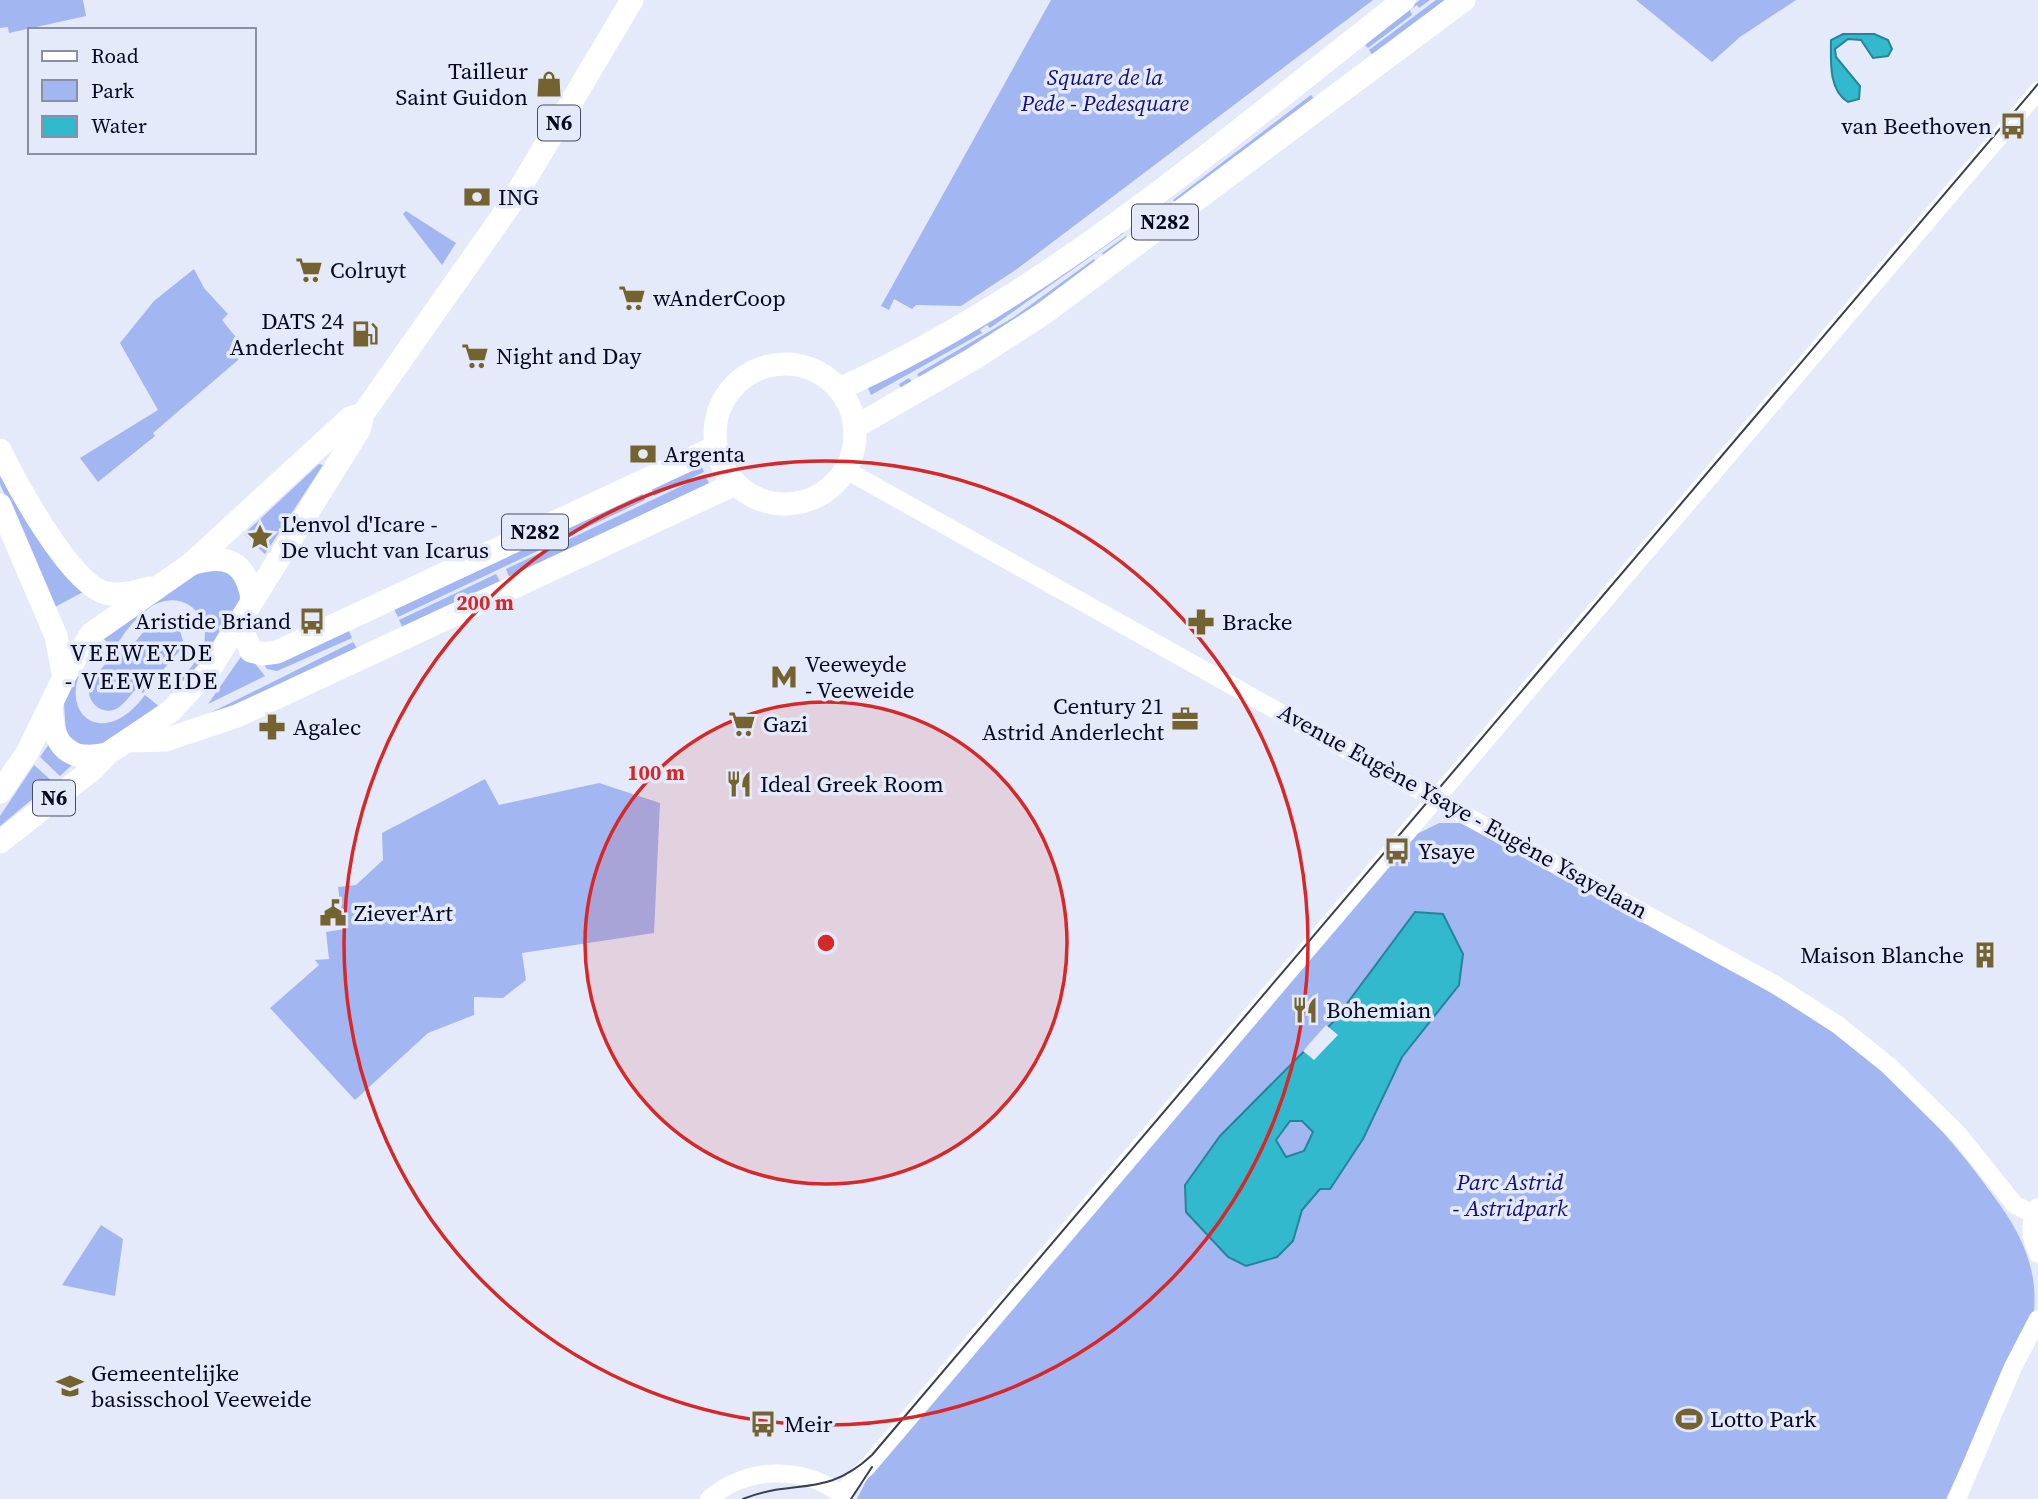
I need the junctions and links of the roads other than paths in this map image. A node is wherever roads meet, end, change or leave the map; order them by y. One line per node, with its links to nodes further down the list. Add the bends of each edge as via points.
1 (632, 0): 6 (main road, N6, via 510,205)
2 (1404, 0): 5 (main road, N282, via 1024,290 956,331)
3 (1464, 0): 7 (main road, N282, via 1043,314)
4 (2038, 91): 22 (street)
5 (839, 389): 7 (main road, via 850,406); 8 (main road, via 817,371 800,366 783,364 750,373 736,384 720,409)
6 (363, 414): 13 (main road, N6, via 350,418); 15 (main road, N6, via 359,430)
7 (855, 427): 10 (main road, via 854,449)
8 (716, 447): 11 (main road); 16 (main road, N282, via 276,652 251,651)
9 (0, 450): 14 (main road, via 46,530 85,581 106,593)
10 (846, 470): 11 (main road, via 826,491 800,503 764,501); 22 (street, Avenue Eugène Ysaye - Eugène Ysayelaan)
11 (736, 484): 19 (main road, N282, via 226,721 165,740)
12 (0, 506): 17 (main road, via 56,636)
13 (191, 564): 14 (main road, N6); 15 (main road, N6, via 214,557 236,564 250,585)
14 (156, 586): 17 (main road, N6, via 97,629)
15 (252, 598): 16 (main road, N6)
16 (239, 622): 19 (main road, N6, via 210,668 178,705)
17 (65, 677): 18 (main road, N6)
18 (51, 708): 20 (main road, N6, via 54,733 66,750 81,757); 21 (main road, N6)
19 (127, 741): 20 (main road, N6)
20 (107, 754): 23 (main road, N6)
21 (0, 792)
22 (1437, 799): 24 (street, Avenue Eugène Ysaye - Eugène Ysayelaan, via 1776,985 1838,1026 1922,1096 2015,1205); 27 (street)
23 (0, 842)
24 (2036, 1210): 25 (street, via 2032,1241)
25 (2038, 1254)
26 (2038, 1319): 29 (street)
27 (843, 1496): 28 (street, via 813,1479 778,1474 737,1482)
28 (709, 1499)
29 (1957, 1499)

